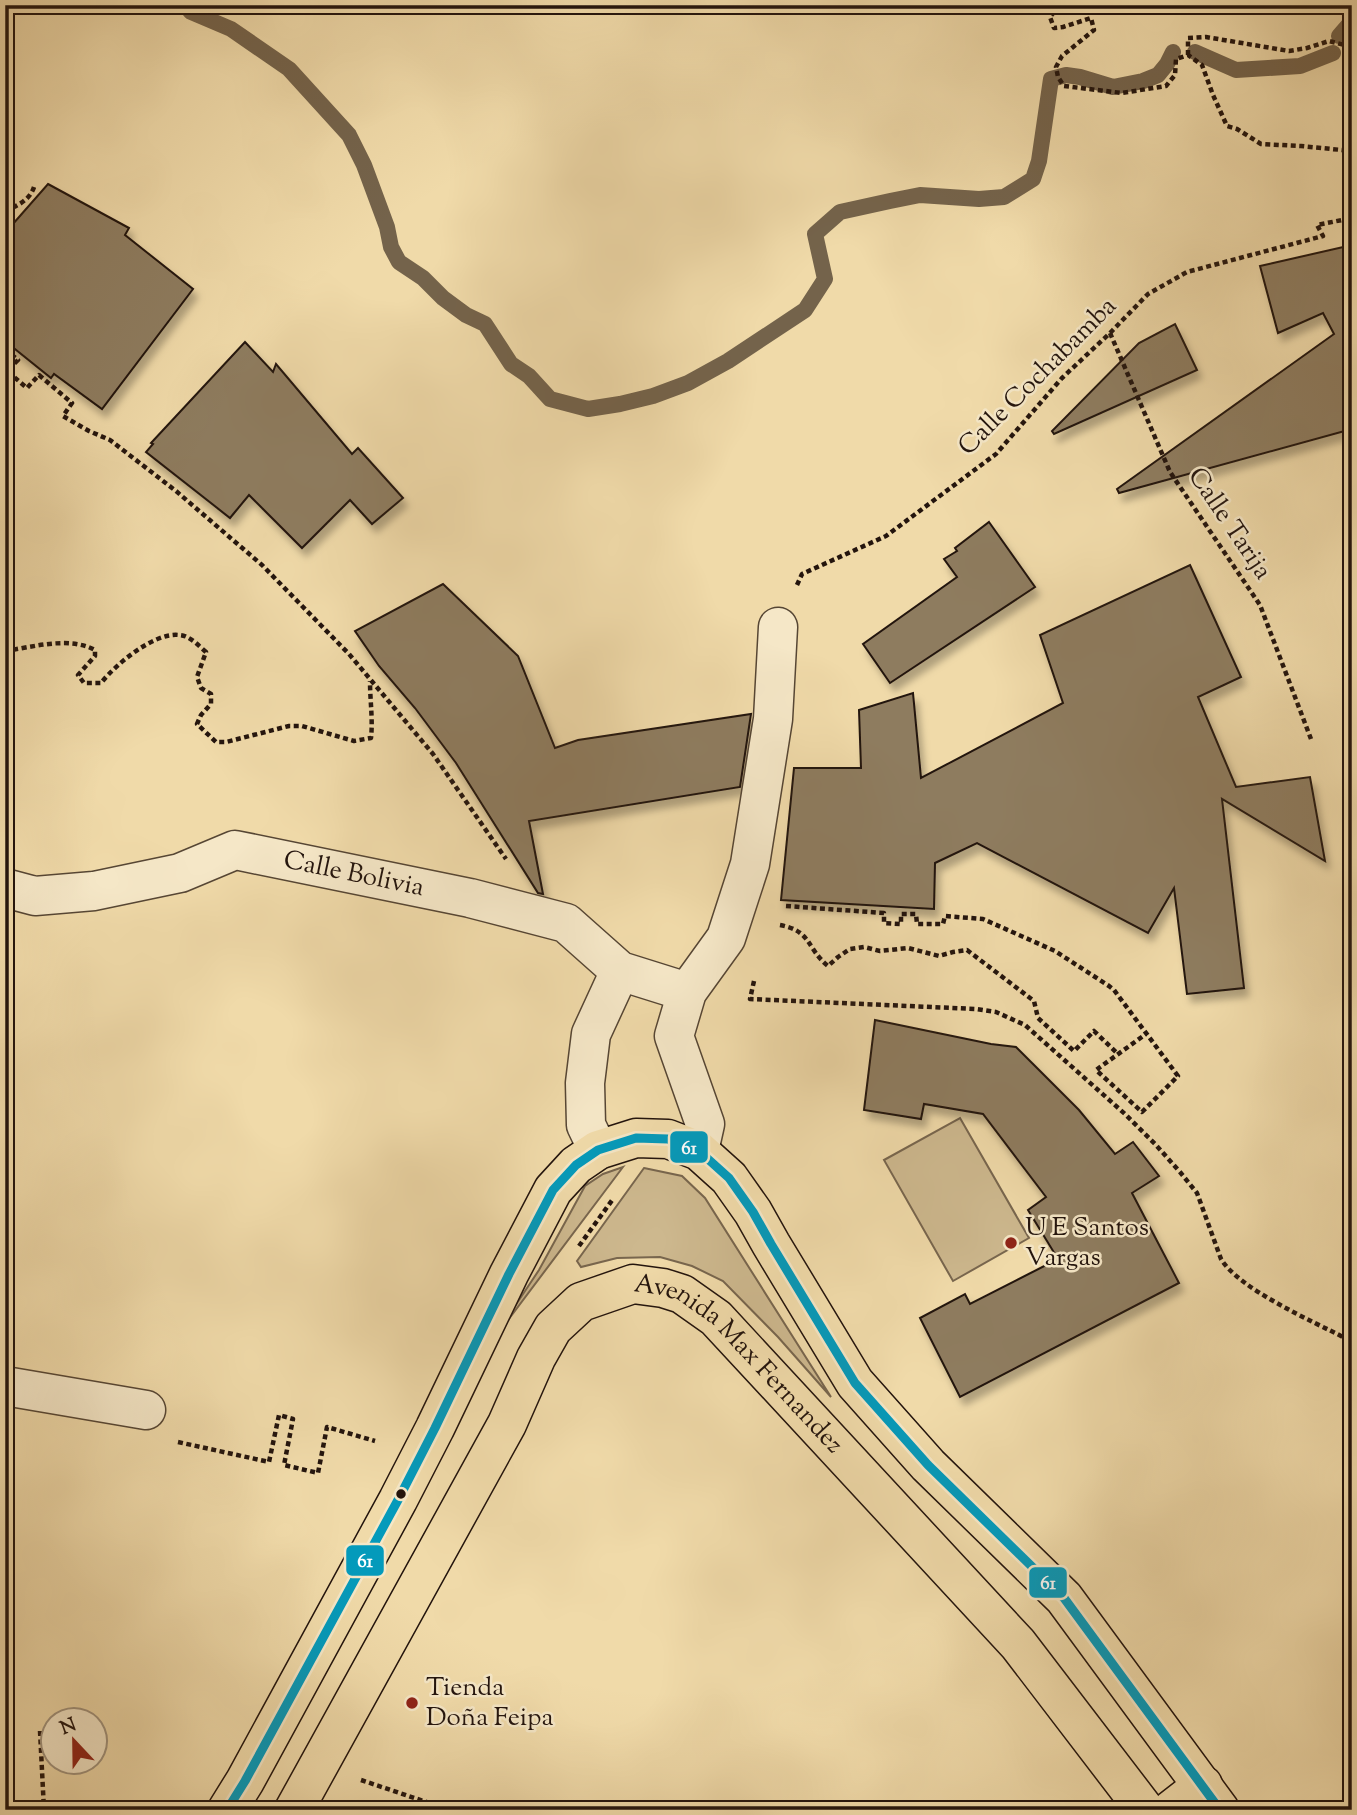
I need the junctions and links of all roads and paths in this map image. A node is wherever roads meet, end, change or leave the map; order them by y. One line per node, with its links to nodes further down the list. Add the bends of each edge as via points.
1 (1060, 5): 3 (path, via 1050,17 1054,29 1091,18 1094,30 1062,55 1056,67 1064,86 1122,93 1166,86 1175,75 1176,59)
2 (1352, 47): 3 (path, via 1329,41 1289,51 1206,37 1188,38)
3 (1188, 55): 4 (path, via 1202,65 1227,126 1261,144)
4 (1352, 151)
5 (34, 187): 6 (path, via 22,203)
6 (5, 211)
7 (1352, 225): 8 (path, Calle Cochabamba, via 1342,220 1317,225 1323,236 1187,272 1148,294)
8 (1110, 333): 10 (path, Calle Cochabamba, via 1062,378 996,454 886,536 802,575); 13 (path, Calle Tarija, via 1170,472 1260,605)
9 (5, 349): 12 (path, via 18,360 7,371 27,388 39,375 72,403 64,416 110,440 176,491 262,565)
10 (778, 626): 20 (street, via 773,719 750,864 726,938)
11 (5, 651): 12 (path, via 29,646 86,646 95,650 95,656 78,675 84,683 100,683 144,646 180,634 206,652 197,677 201,688 211,694 211,704 197,724 216,742 289,726 354,741 371,738)
12 (370, 680): 16 (path, via 433,754 515,872)
13 (1311, 739)
14 (5, 888): 16 (street, Calle Bolivia, via 35,896 94,891 180,873 235,849)
15 (784, 906): 21 (path, via 884,913 884,923 901,924 901,914 916,914 917,923 943,924 945,916 983,919 1055,951 1109,986)
16 (524, 912): 18 (street, Calle Bolivia, via 566,923)
17 (772, 923): 22 (path, via 802,933 828,966 850,949 864,947 880,951 908,948 939,956 967,950 1034,1002 1038,1018 1073,1051 1094,1031)
18 (620, 971): 20 (street, Calle Bolivia); 23 (street, via 591,1034 586,1070 586,1125)
19 (742, 979): 27 (path, via 754,981 750,999 976,1009 1025,1025 1125,1114 1180,1172 1197,1193 1226,1268 1299,1315 1345,1338)
20 (687, 992): 24 (street, via 674,1035 705,1124)
21 (1146, 1034): 22 (path); 22 (path, via 1178,1076 1142,1112 1096,1070)
22 (1118, 1054)
23 (598, 1150): 24 (main road, via 636,1138 668,1139); 34 (main road, via 553,1190 398,1500)
24 (699, 1150): 35 (main road, via 729,1178 753,1212 855,1383 928,1465 1064,1598)
25 (614, 1197): 26 (path)
26 (577, 1250)
27 (1352, 1337)
28 (5, 1386): 29 (street)
29 (146, 1410)
30 (173, 1441): 31 (path, via 269,1462 279,1415 293,1419 284,1465 318,1473 327,1427 376,1441)
31 (372, 1451)
32 (42, 1776): 36 (path)
33 (364, 1782): 38 (path)
34 (236, 1795): 37 (main road)
35 (1211, 1798): 40 (main road)
36 (44, 1810)
37 (294, 1810): 39 (main road, Avenida Max Fernandez, via 507,1424 553,1328 581,1302 633,1284 682,1294 716,1318 1018,1644)
38 (450, 1810)
39 (1145, 1810)
40 (1171, 1810)

